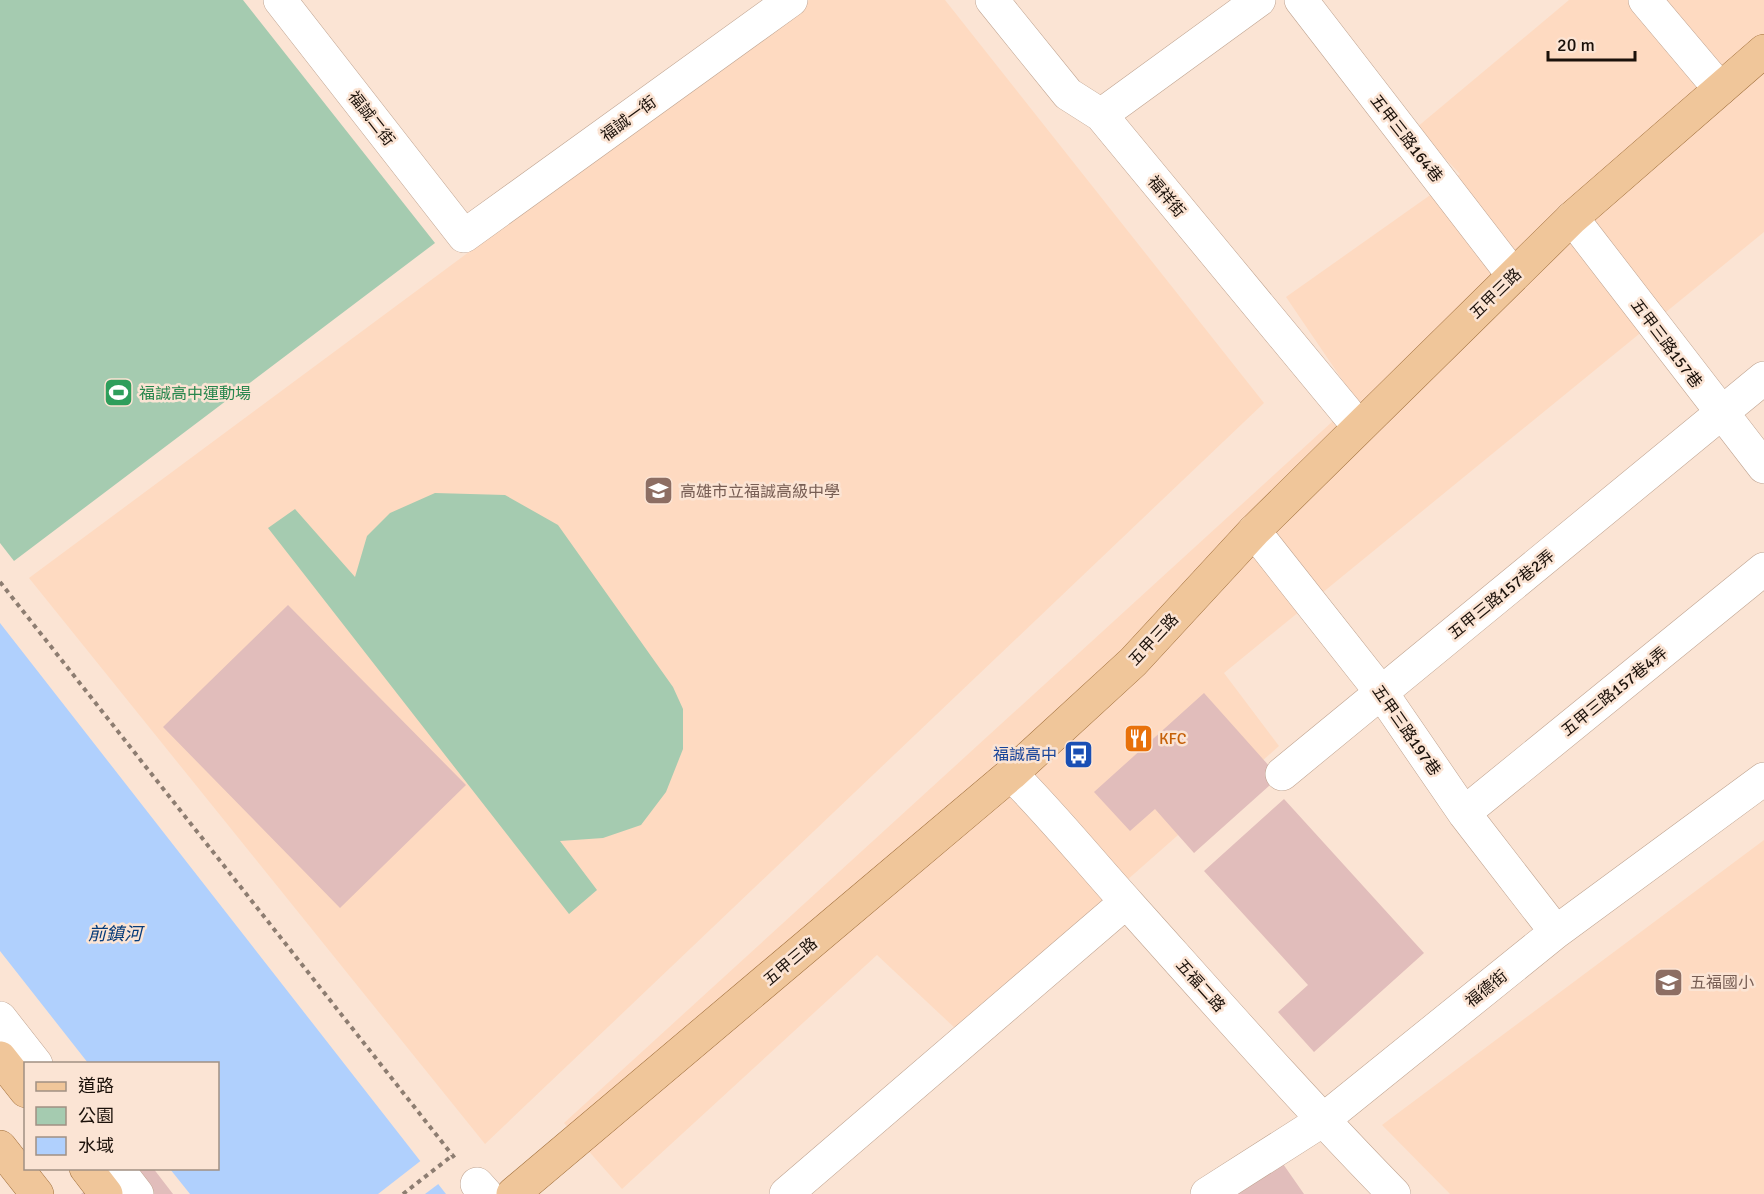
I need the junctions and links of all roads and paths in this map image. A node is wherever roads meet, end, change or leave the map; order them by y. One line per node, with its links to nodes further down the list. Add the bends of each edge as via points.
1 (280, 0): 11 (street, 福誠二街)
2 (791, 0): 11 (street, 福誠一街)
3 (992, 0): 9 (street, 福祥街, via 1068,94)
4 (1259, 0): 9 (street)
5 (1301, 0): 12 (street, 五甲三路164巷)
6 (1645, 0): 8 (street)
7 (1764, 51): 8 (main road, 五甲三路)
8 (1720, 89): 10 (main road, 五甲三路)
9 (1101, 115): 15 (street, 福祥街)
10 (1572, 218): 12 (main road, 五甲三路); 14 (street, 五甲三路157巷)
11 (464, 236)
12 (1513, 275): 15 (main road, 五甲三路)
13 (1764, 378): 14 (street, 五甲三路157巷2弄)
14 (1720, 413): 16 (street, 五甲三路157巷); 20 (street, 五甲三路157巷2弄)
15 (1359, 427): 17 (main road, 五甲三路)
16 (1764, 467)
17 (1254, 531): 20 (street, 五甲三路197巷); 21 (main road, 五甲三路, via 1133,662)
18 (1764, 569): 24 (street, 五甲三路157巷4弄)
19 (0, 582): 33 (path)
20 (1381, 692): 22 (street, 五甲三路157巷2弄); 24 (street, 五甲三路197巷)
21 (1011, 774): 25 (street, 五福二路); 42 (main road, 五甲三路)
22 (1282, 774)
23 (1764, 779): 26 (street, 福德街)
24 (1464, 813): 26 (street, 五甲三路197巷)
25 (1126, 902): 31 (street, 五福二路); 37 (street)
26 (1556, 932): 31 (street, 福德街)
27 (0, 1018): 29 (street)
28 (0, 1058): 30 (main road)
29 (34, 1062)
30 (24, 1088)
31 (1323, 1120): 43 (street, 福德街); 44 (street, 五福二路)
32 (0, 1147): 38 (main road)
33 (453, 1155): 36 (path); 41 (path)
34 (88, 1170): 39 (main road)
35 (119, 1170): 40 (street)
36 (482, 1189)
37 (791, 1193)
38 (37, 1194)
39 (106, 1194)
40 (137, 1194)
41 (403, 1194)
42 (513, 1194)
43 (1207, 1194)
44 (1394, 1194)

